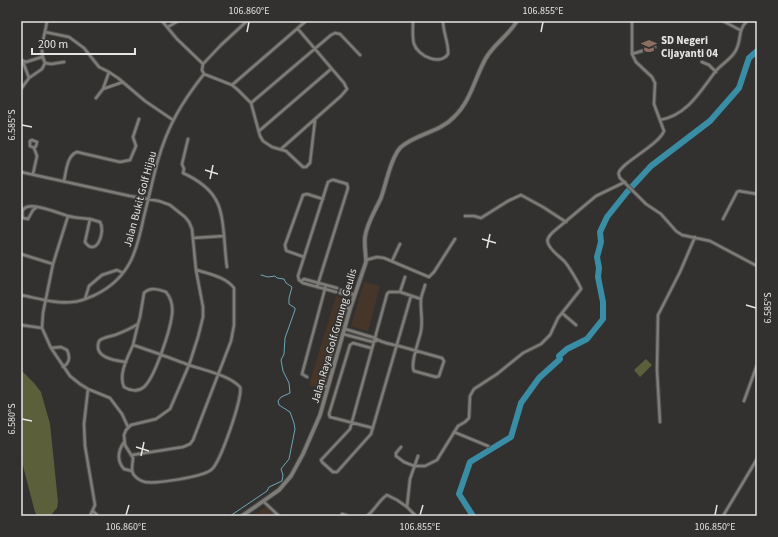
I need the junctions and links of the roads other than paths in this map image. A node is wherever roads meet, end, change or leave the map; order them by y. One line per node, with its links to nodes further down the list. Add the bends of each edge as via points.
1 (47, 21): 15 (street)
2 (162, 21): 12 (street)
3 (178, 21): 12 (street)
4 (247, 21): 25 (street)
5 (306, 21): 13 (street)
6 (413, 21): 7 (street, via 413,39 417,50 438,59 448,54)
7 (443, 21)
8 (517, 21): 65 (main road, Jalan Raya Golf Gunung Geulis, via 489,52 468,96 454,117 412,140 397,153 367,227)
9 (632, 21): 18 (street)
10 (723, 21): 14 (street)
11 (746, 21): 14 (street)
12 (168, 28): 25 (street)
13 (298, 29): 17 (street); 32 (street)
14 (740, 30): 28 (street, via 736,51)
15 (45, 32): 20 (street); 27 (street, via 69,37 84,48 99,67)
16 (655, 47): 18 (street)
17 (314, 48): 19 (street, via 336,33); 26 (street); 36 (street)
18 (632, 54): 40 (street, via 655,83 654,104)
19 (360, 55)
20 (42, 57): 21 (street); 24 (street)
21 (22, 61): 30 (street)
22 (64, 62): 24 (street)
23 (702, 62): 28 (street)
24 (45, 63): 30 (street, via 42,69)
25 (203, 64): 29 (street)
26 (330, 69): 39 (street, via 344,83 346,89 342,96); 41 (street)
27 (109, 72): 31 (street); 34 (street)
28 (716, 72): 40 (street, via 689,105 673,116)
29 (204, 74): 32 (street); 38 (street, Jalan Bukit Golf Hijau)
30 (29, 78): 33 (street)
31 (123, 82): 34 (street); 38 (street)
32 (232, 85): 36 (street)
33 (21, 89)
34 (103, 89): 35 (street)
35 (96, 98)
36 (251, 103): 41 (street)
37 (139, 119): 47 (street, via 133,137 136,146 130,160 120,162 74,152)
38 (173, 120): 51 (street, Jalan Bukit Golf Hijau, via 158,159)
39 (315, 120): 44 (street); 44 (street, via 312,147 306,167)
40 (660, 120): 48 (street, via 664,131 662,136 619,172 620,178)
41 (259, 132): 44 (street, via 263,141 272,147)
42 (188, 139): 58 (street, via 182,164 183,173 199,181 216,198 220,207)
43 (34, 148): 46 (street, via 37,156)
44 (282, 149)
45 (21, 172): 46 (street)
46 (33, 174): 47 (street)
47 (64, 181): 51 (street)
48 (625, 182): 57 (street, via 596,196); 59 (street, via 646,204 661,214 676,232)
49 (757, 194): 56 (street, via 736,192)
50 (322, 199): 64 (street); 64 (street, via 303,195 285,246 287,251); 74 (street, via 330,180 348,186)
51 (148, 200): 60 (street, via 170,205 178,211 189,222); 71 (street, Jalan Bukit Golf Hijau, via 138,245)
52 (37, 207): 52 (street, via 28,219 23,218 25,207); 53 (street)
53 (68, 216): 55 (street); 67 (street)
54 (465, 216): 57 (street, via 481,218 521,195)
55 (90, 219): 55 (street, via 85,242 93,247 100,240 102,227 100,222)
56 (723, 219)
57 (566, 222): 88 (street, via 550,236 548,244 565,262 581,289)
58 (224, 236): 60 (street); 69 (street)
59 (695, 237): 68 (street, via 710,241); 116 (street, via 658,314 657,370)
60 (193, 238): 70 (street)
61 (455, 239): 66 (street, via 431,277)
62 (400, 244): 66 (street)
63 (21, 254): 67 (street)
64 (304, 257): 73 (street, via 298,276)
65 (366, 260): 66 (street, via 377,257); 82 (main road, Jalan Raya Golf Gunung Geulis)
66 (392, 261)
67 (53, 264): 86 (street)
68 (757, 266)
69 (227, 267)
70 (196, 270): 108 (street, via 203,307); 111 (street, via 228,282 234,288 234,325)
71 (123, 273): 84 (street, Jalan Bukit Golf Hijau, via 104,291); 84 (street, via 117,270 102,276 89,286)
72 (405, 277): 80 (street)
73 (300, 281): 74 (street, via 304,279); 76 (street)
74 (318, 283): 76 (street); 77 (street)
75 (425, 285): 85 (street)
76 (317, 287): 77 (street)
77 (326, 287): 78 (street); 112 (street, via 302,374)
78 (336, 290)
79 (341, 291): 82 (street)
80 (400, 292): 83 (street); 94 (street, via 392,291 387,294)
81 (21, 294): 86 (street, Jalan Bukit Golf Hijau)
82 (353, 295): 87 (main road, Jalan Raya Golf Gunung Geulis)
83 (411, 296): 85 (street); 100 (street)
84 (85, 299): 86 (street, Jalan Bukit Golf Hijau, via 66,303)
85 (421, 299): 105 (street, via 423,325)
86 (46, 300): 92 (street)
87 (350, 309): 93 (main road, Jalan Raya Golf Gunung Geulis); 97 (street, via 344,308)
88 (562, 313): 91 (street); 120 (street, via 550,335 541,344 523,353 474,389 470,396 469,418)
89 (138, 324): 98 (street); 106 (street, via 144,293 150,289 166,292 171,301 172,315); 107 (street, via 103,338 98,344 101,355)
90 (21, 325): 92 (street)
91 (576, 325)
92 (42, 328): 101 (street)
93 (344, 332): 94 (street); 96 (street); 99 (main road, Jalan Raya Golf Gunung Geulis)
94 (375, 338): 95 (street); 96 (street)
95 (378, 340): 96 (street); 100 (street)
96 (373, 342): 102 (street)
97 (334, 344): 99 (street); 103 (street)
98 (133, 345): 106 (street); 107 (street)
99 (340, 345): 104 (main road, Jalan Raya Golf Gunung Geulis)
100 (397, 345): 105 (street); 119 (street)
101 (51, 348): 110 (street); 110 (street, via 61,347 67,350 69,359)
102 (372, 348): 117 (street); 117 (street, via 350,344 329,414 330,417)
103 (332, 349): 104 (street); 113 (street, via 322,385)
104 (339, 351): 113 (main road, Jalan Raya Golf Gunung Geulis)
105 (416, 351): 105 (street, via 413,370 439,376 444,359)
106 (160, 354): 107 (street, via 148,382 139,390 127,390 122,384); 108 (street)
107 (126, 362)
108 (189, 365): 111 (street); 118 (street, via 170,409 156,419)
109 (757, 365): 115 (street)
110 (64, 367): 114 (street, via 73,379)
111 (219, 375): 124 (street, via 190,444); 128 (street, via 238,384 241,389 237,410 214,468 197,476 152,482 138,479)
112 (307, 377)
113 (329, 388): 129 (main road, Jalan Raya Golf Gunung Geulis, via 315,430 296,466 285,483)
114 (88, 389): 118 (street, via 112,400); 131 (street, via 86,457 95,505)
115 (744, 401)
116 (660, 422)
117 (352, 423): 119 (street); 119 (street, via 349,430 322,459 333,472 337,472 367,440)
118 (128, 427): 121 (street)
119 (373, 428)
120 (454, 432): 122 (street); 127 (street, via 436,460 425,466)
121 (124, 441): 124 (street); 128 (street, via 119,449 119,462 124,469)
122 (488, 446)
123 (401, 447): 127 (street, via 396,456)
124 (132, 455): 128 (street)
125 (418, 456): 127 (street)
126 (757, 459): 140 (street)
127 (414, 466): 130 (street)
128 (132, 471)
129 (263, 501): 135 (main road, Jalan Raya Golf Gunung Geulis); 136 (street)
130 (407, 507): 138 (street, via 387,495); 139 (street)
131 (93, 511): 133 (street); 134 (street)
132 (342, 514): 137 (street)
133 (90, 516)
134 (98, 516)
135 (242, 516)
136 (279, 516)
137 (348, 516)
138 (367, 516)
139 (414, 516)
140 (723, 516)

